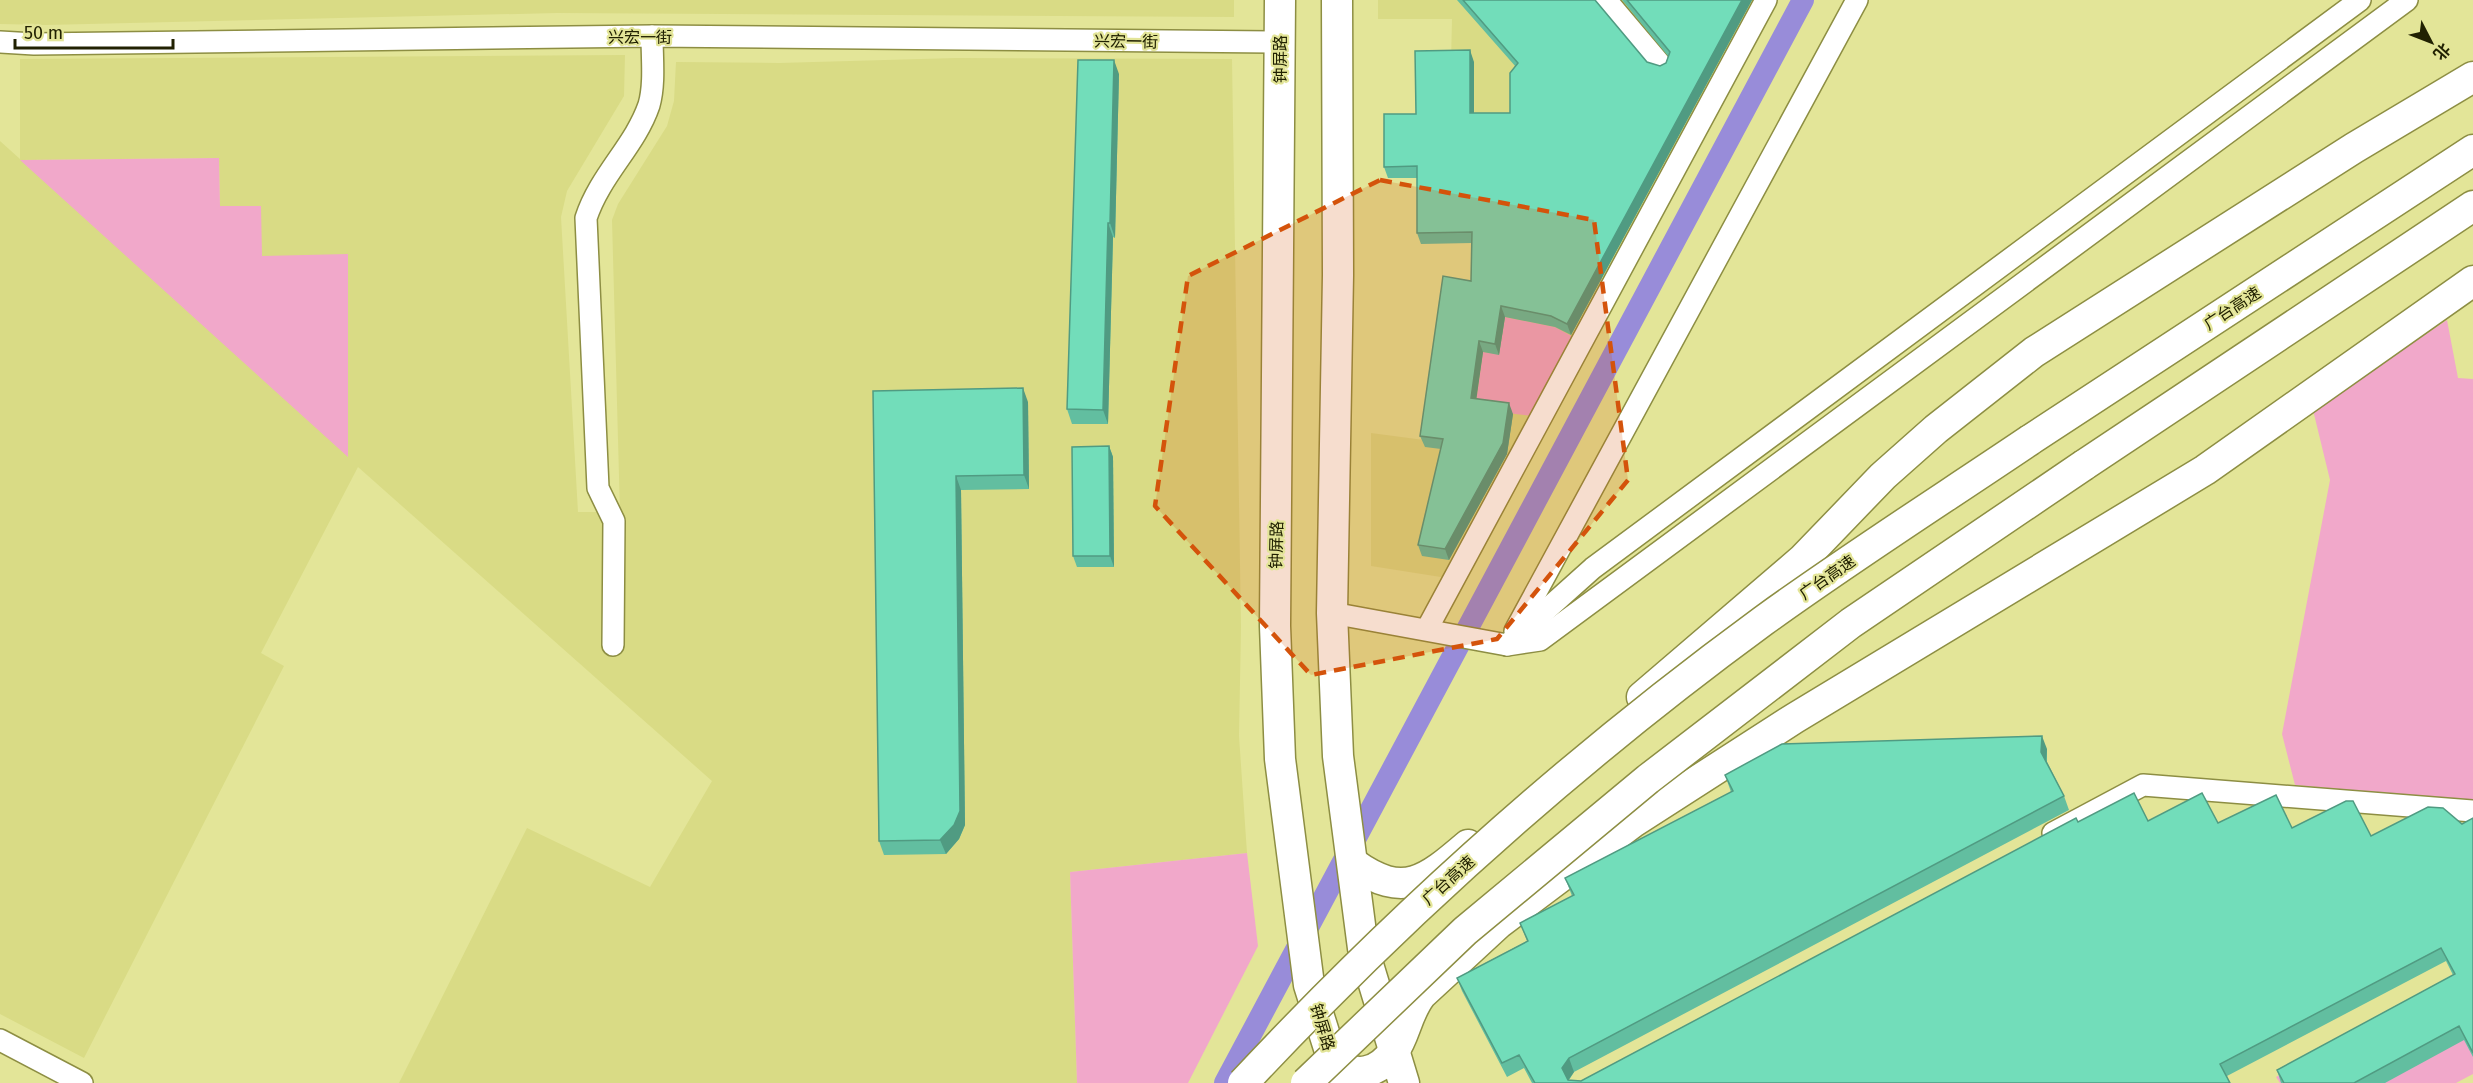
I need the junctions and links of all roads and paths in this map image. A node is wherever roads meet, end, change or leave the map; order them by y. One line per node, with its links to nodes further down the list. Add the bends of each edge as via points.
1 (1280, 0): 10 (highway, 钟屏路)
2 (1337, 0): 16 (highway, via 1338,275)
3 (1606, 0): 11 (street)
4 (1766, 0): 17 (street)
5 (1857, 0): 19 (street)
6 (2360, 0): 19 (street, via 1602,561)
7 (2407, 0): 19 (street, via 1540,640)
8 (652, 36): 9 (street, 兴宏一街); 10 (street, 兴宏一街); 18 (street, via 649,105 594,194 586,218 598,489 614,521)
9 (0, 42)
10 (1281, 42): 25 (highway, 钟屏路, via 1275,626 1280,759 1309,985)
11 (1661, 64)
12 (2473, 77): 22 (highway, via 2307,177 2034,352 1936,429 1883,476 1803,559 1445,865 1407,884 1373,878)
13 (2473, 150): 27 (highway, 广台高速, bridge, via 1873,544 1763,621 1555,785 1347,975)
14 (2473, 206): 28 (highway, bridge, via 1851,623 1658,772 1465,931)
15 (2473, 282): 24 (highway, via 2205,470 1795,718 1586,856 1499,923 1420,995)
16 (1332, 613): 17 (street); 22 (highway, via 1338,756)
17 (1427, 629): 19 (street)
18 (613, 645)
19 (1507, 645)
20 (2473, 811): 21 (street, via 2143,785)
21 (2039, 840)
22 (1354, 864): 24 (highway, via 1363,948)
23 (0, 1040): 26 (street)
24 (1395, 1050): 25 (highway, via 1370,1072); 29 (highway)
25 (1337, 1072)
26 (82, 1083)
27 (1243, 1083)
28 (1306, 1083)
29 (1404, 1083)

